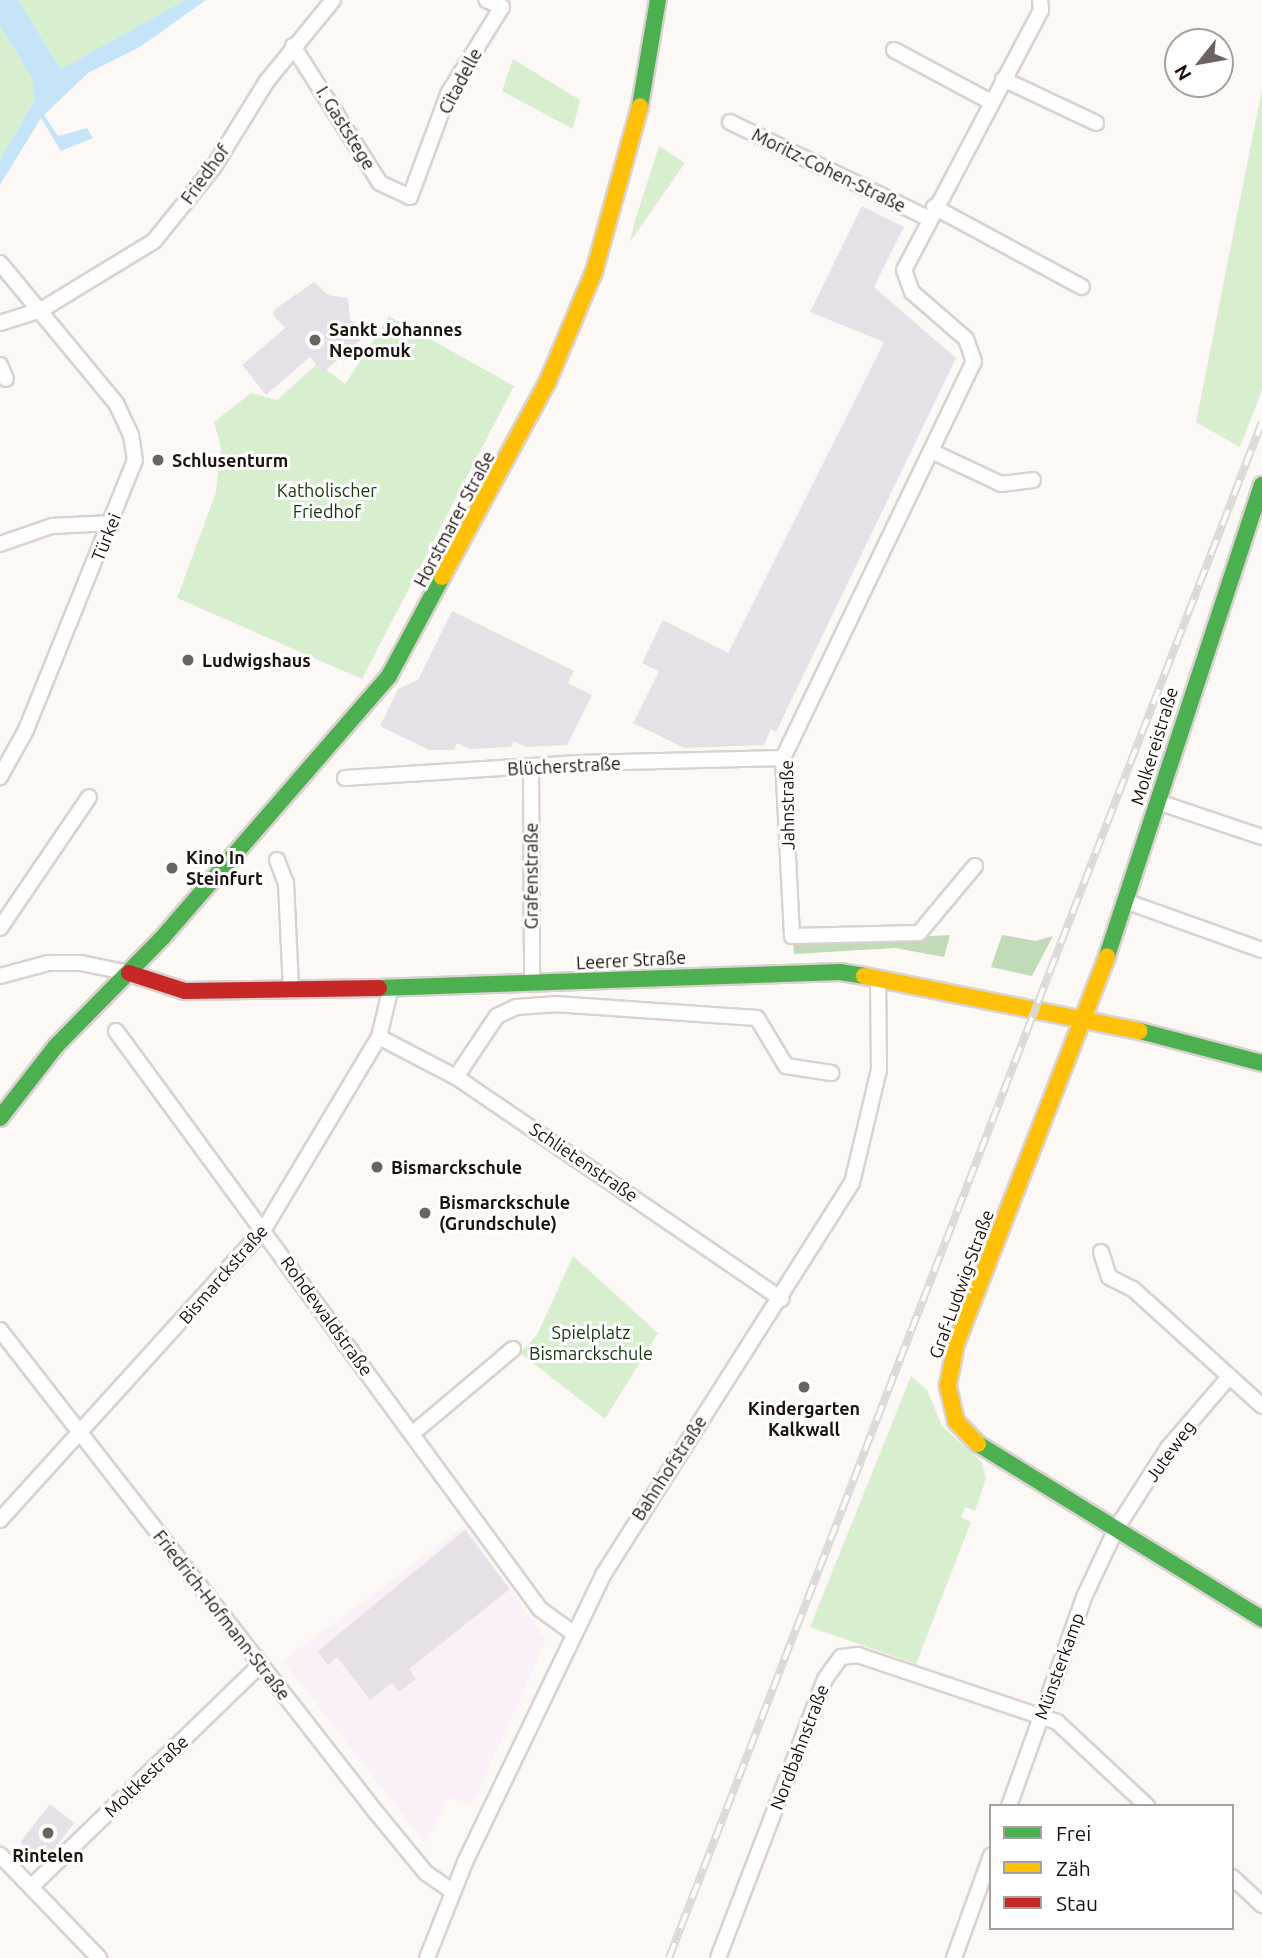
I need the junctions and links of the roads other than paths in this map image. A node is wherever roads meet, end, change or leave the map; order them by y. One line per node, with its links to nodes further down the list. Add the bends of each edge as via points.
1 (333, 0): 5 (street, Friedhof)
2 (486, 0): 11 (street, Citadelle, via 502,7 448,94)
3 (658, 0): 35 (street, Horstmarer Straße, via 635,139 594,272 547,383 445,579 389,676)
4 (1040, 0): 7 (street, Moritz-Cohen-Straße, via 1041,10)
5 (293, 46): 11 (street, I. Gaststege, via 380,183); 16 (street, Friedhof, via 214,168 154,241)
6 (894, 50): 8 (street)
7 (1003, 79): 8 (street, Moritz-Cohen-Straße); 10 (street)
8 (989, 101): 12 (street, Moritz-Cohen-Straße)
9 (730, 122): 12 (street, Moritz-Cohen-Straße)
10 (1096, 123)
11 (410, 197)
12 (931, 212): 14 (street, Moritz-Cohen-Straße); 15 (street, Moritz-Cohen-Straße)
13 (0, 263): 16 (street, Türkei)
14 (904, 270): 18 (street, Jahnstraße, via 912,292 966,339 974,362)
15 (1082, 287)
16 (41, 310): 17 (street, Friedhof); 21 (street, Türkei, via 116,404 131,435 135,460)
17 (0, 323)
18 (931, 451): 19 (street, via 1001,484); 23 (street, Jahnstraße)
19 (1033, 480)
20 (1262, 485): 28 (street, Molkereistraße, via 1175,737)
21 (112, 523): 22 (street, via 52,526); 25 (street, Türkei, via 26,730)
22 (0, 544)
23 (783, 758): 24 (street, Blücherstraße); 31 (street, Jahnstraße, via 792,936 919,933)
24 (531, 768): 26 (street, Blücherstraße); 38 (street, Grafenstraße)
25 (0, 776)
26 (345, 778)
27 (89, 797): 33 (street)
28 (1158, 802): 29 (street); 32 (street, Molkereistraße)
29 (1262, 837)
30 (278, 860): 39 (street, via 286,883)
31 (975, 866)
32 (1125, 901): 34 (street); 41 (street, Molkereistraße, via 1096,991)
33 (0, 928)
34 (1262, 950)
35 (129, 973): 36 (street, Leerer Straße, via 81,963 48,963); 39 (street, Leerer Straße, via 185,991); 47 (street, Horstmarer Straße, via 56,1046)
36 (0, 976)
37 (878, 978): 38 (street, Leerer Straße, via 790,970); 41 (street, Leerer Straße); 50 (street, Bahnhofstraße, via 879,1070 860,1161 835,1215)
38 (532, 984): 40 (street, Leerer Straße)
39 (291, 991): 40 (street, Leerer Straße)
40 (390, 991): 43 (street, Bismarckstraße)
41 (1081, 1015): 44 (street, Leerer Straße); 58 (street, Graf-Ludwig-Straße, via 1050,1112 949,1370 948,1398 956,1421 974,1442)
42 (116, 1031): 48 (street, Rohdewaldstraße)
43 (379, 1037): 46 (street, Schlietenstraße); 48 (street, Bismarckstraße)
44 (1262, 1063)
45 (831, 1073): 46 (street, via 786,1066 757,1018 555,1004 516,1007 497,1016)
46 (456, 1077): 50 (street, Schlietenstraße)
47 (0, 1118)
48 (264, 1229): 55 (street, Bismarckstraße); 56 (street, Rohdewaldstraße)
49 (1101, 1252): 53 (street, via 1110,1278 1133,1289)
50 (782, 1298): 60 (street, Bahnhofstraße, via 621,1543)
51 (0, 1330): 55 (street, Friedrich-Hofmann-Straße)
52 (513, 1349): 56 (street)
53 (1229, 1377): 54 (street); 58 (street, Juteweg, via 1168,1448)
54 (1262, 1406)
55 (81, 1433): 57 (street, Bismarckstraße); 61 (street, Friedrich-Hofmann-Straße)
56 (412, 1434): 60 (street, Rohdewaldstraße, via 540,1609)
57 (0, 1520)
58 (1116, 1529): 59 (street, Graf-Ludwig-Straße); 62 (street, Münsterkamp, via 1085,1595)
59 (1262, 1619)
60 (573, 1633): 69 (street, Bahnhofstraße)
61 (261, 1664): 68 (street, Moltkestraße); 69 (street, Friedrich-Hofmann-Straße, via 426,1873)
62 (1041, 1718): 63 (street, Münsterkamp); 64 (street, Nordbahnstraße, via 1069,1729); 73 (street, Nordbahnstraße, via 858,1655 841,1657 825,1679)
63 (1010, 1804)
64 (1145, 1804)
65 (0, 1856): 68 (street)
66 (989, 1862): 74 (street)
67 (1234, 1879): 70 (street)
68 (31, 1887): 71 (street)
69 (452, 1891): 72 (street, Bahnhofstraße)
70 (1262, 1905)
71 (99, 1958)
72 (427, 1958)
73 (718, 1958)
74 (954, 1958)

